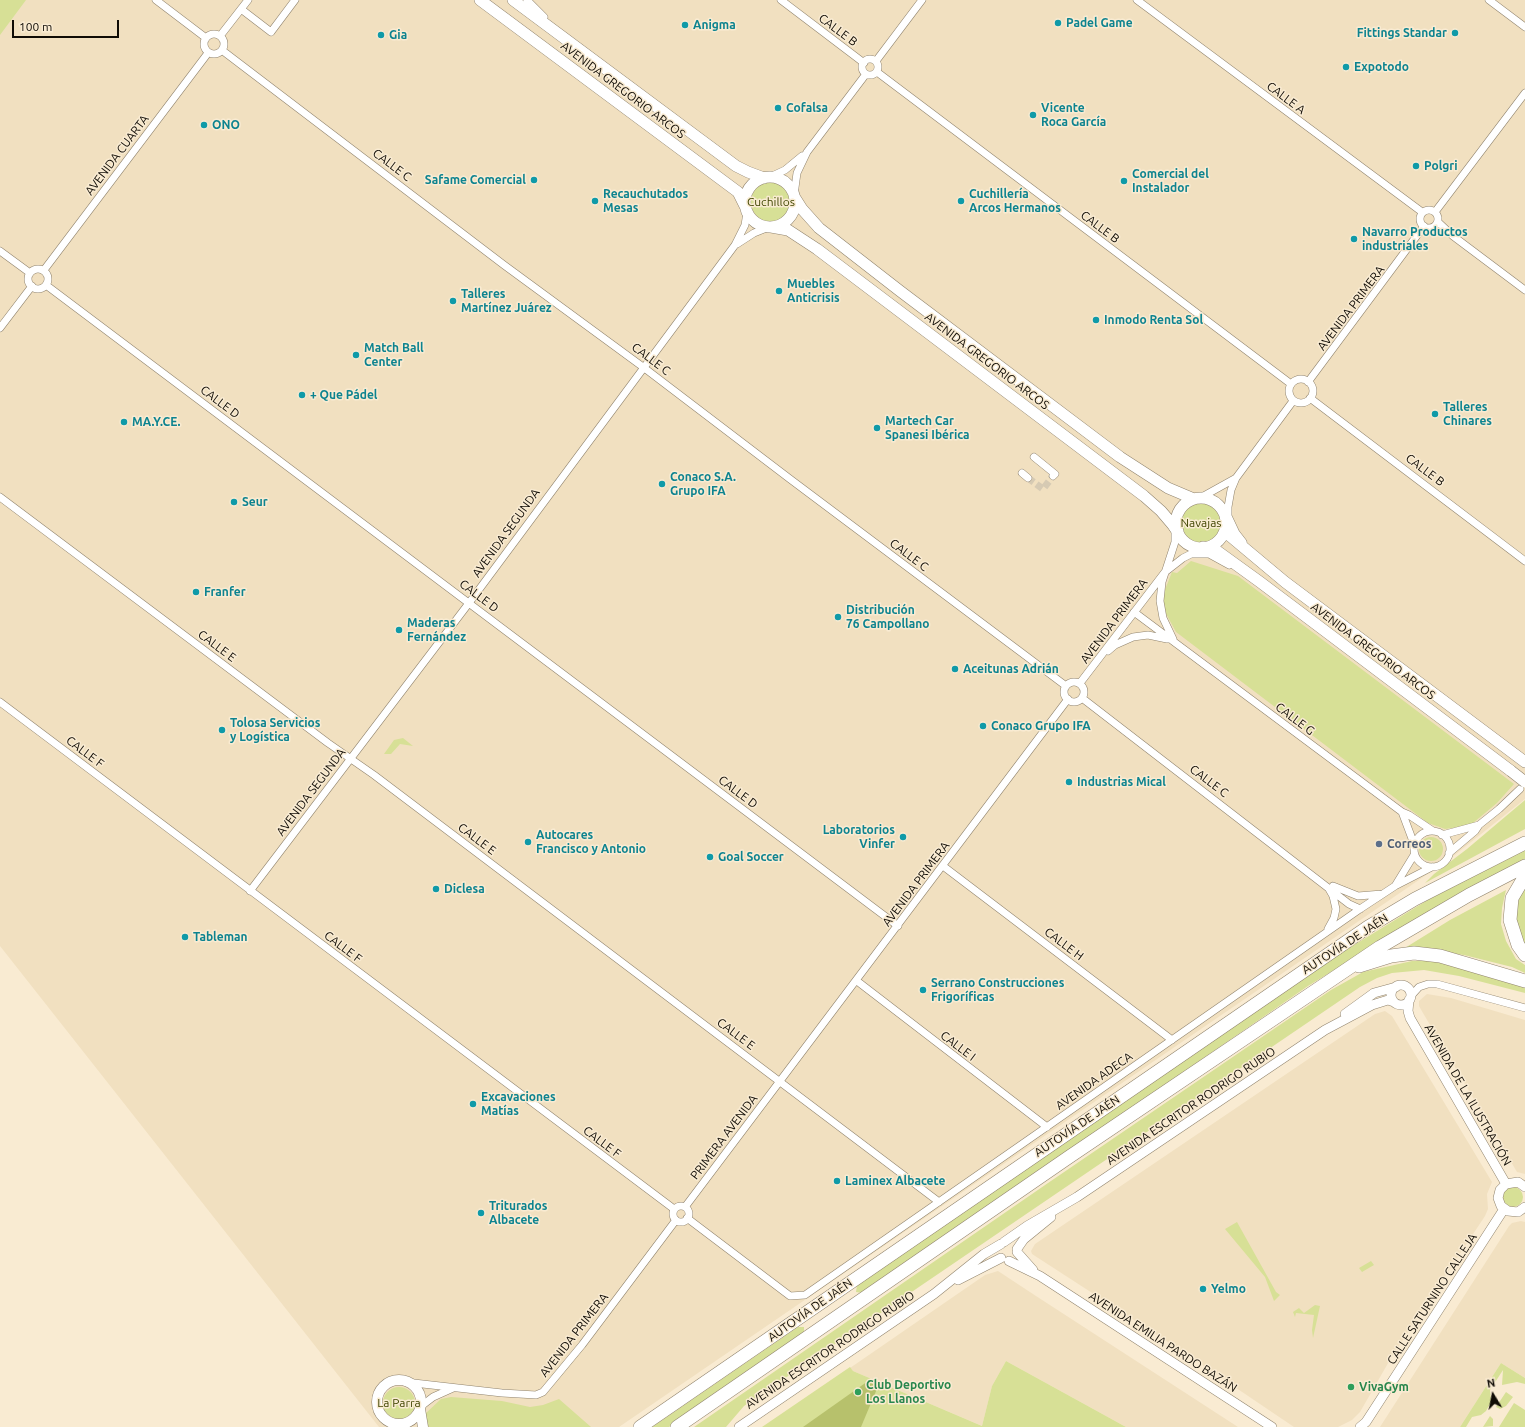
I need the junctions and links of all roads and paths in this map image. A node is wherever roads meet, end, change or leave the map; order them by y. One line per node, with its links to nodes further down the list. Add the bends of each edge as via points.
1 (156, 0): 14 (street)
2 (248, 0): 11 (street)
3 (295, 0): 11 (street, via 271,32)
4 (480, 0): 26 (main road, AVENIDA GREGORIO ARCOS, via 738,192)
5 (513, 0): 15 (main road, AVENIDA GREGORIO ARCOS)
6 (527, 0): 15 (street)
7 (780, 0): 19 (street, CALLE B)
8 (922, 0): 18 (street)
9 (1137, 0): 27 (street, CALLE A)
10 (1489, 0): 12 (street)
11 (241, 9): 13 (street)
12 (1525, 27)
13 (220, 36): 14 (street, via 212,34); 16 (street, via 225,44)
14 (206, 38): 17 (street, via 204,44)
15 (578, 48): 24 (main road, AVENIDA GREGORIO ARCOS, via 736,166)
16 (223, 51): 17 (street, via 215,55); 40 (street, CALLE C, via 504,265)
17 (208, 53): 34 (street, AVENIDA CUARTA)
18 (876, 61): 19 (street, via 871,59); 20 (street)
19 (864, 62): 21 (street, via 863,70)
20 (877, 72): 21 (street, via 872,75); 42 (street, CALLE B)
21 (866, 74): 23 (street)
22 (1525, 93): 28 (street)
23 (807, 152): 24 (street, via 785,170); 25 (street, via 797,173)
24 (767, 177): 25 (main road, via 784,181 792,190); 26 (main road, via 749,188)
25 (794, 197): 31 (main road, via 795,207 792,214 783,223); 49 (main road, AVENIDA GREGORIO ARCOS, via 819,228 900,292 1120,456 1168,488)
26 (746, 209): 31 (main road, via 756,223); 32 (street, AVENIDA SEGUNDA, via 745,225)
27 (1422, 212): 28 (street, via 1427,209); 30 (street, via 1420,220)
28 (1436, 212): 29 (street)
29 (1438, 222): 30 (street, via 1432,228); 38 (street)
30 (1424, 226): 41 (street, AVENIDA PRIMERA)
31 (770, 227): 32 (street, AVENIDA SEGUNDA); 51 (main road, AVENIDA GREGORIO ARCOS, via 788,230 803,239 1124,480 1166,516)
32 (735, 245): 40 (street, AVENIDA SEGUNDA)
33 (0, 251): 35 (street)
34 (44, 270): 35 (street, via 36,269); 36 (street, via 49,278)
35 (30, 273): 37 (street, via 28,281)
36 (46, 285): 37 (street, via 40,289); 56 (street, CALLE D)
37 (32, 286): 39 (street)
38 (1525, 290)
39 (0, 328)
40 (643, 367): 56 (street, AVENIDA SEGUNDA); 61 (street, CALLE C)
41 (1308, 382): 42 (street, via 1298,380); 43 (street, via 1312,390)
42 (1291, 384): 44 (street, via 1289,394)
43 (1310, 398): 44 (street, via 1304,403); 53 (street, CALLE B)
44 (1293, 401): 47 (street)
45 (1034, 457): 46 (street, via 1055,474)
46 (1053, 476)
47 (1236, 478): 49 (street); 50 (street)
48 (0, 497): 65 (street, CALLE E)
49 (1197, 499): 50 (main road, via 1215,502); 51 (main road, via 1179,511 1176,521)
50 (1226, 514): 52 (main road, via 1221,538 1214,544); 55 (street, via 1236,533); 55 (main road, AVENIDA GREGORIO ARCOS, via 1230,536)
51 (1177, 535): 52 (main road); 54 (street, AVENIDA PRIMERA)
52 (1197, 550): 54 (street, AVENIDA PRIMERA); 67 (main road, AVENIDA GREGORIO ARCOS, bridge, via 1213,548 1511,771)
53 (1525, 561)
54 (1165, 572): 57 (street, AVENIDA PRIMERA); 58 (street, CALLE G, via 1160,590 1160,608)
55 (1285, 582): 66 (main road, AVENIDA GREGORIO ARCOS)
56 (469, 603): 65 (street, AVENIDA SEGUNDA); 87 (street, CALLE D)
57 (1134, 612): 58 (street, CALLE G); 59 (street, AVENIDA PRIMERA)
58 (1173, 641): 59 (street, CALLE G, via 1148,635 1133,637 1115,645); 68 (street, CALLE G)
59 (1097, 660): 60 (street, AVENIDA PRIMERA)
60 (1080, 683): 61 (street, via 1072,682); 62 (street, via 1083,688)
61 (1066, 686): 63 (street, via 1064,693)
62 (1082, 698): 63 (street, via 1074,701); 81 (street, CALLE C)
63 (1068, 699): 77 (street, AVENIDA PRIMERA)
64 (0, 702): 83 (street, CALLE F)
65 (350, 758): 83 (street, AVENIDA SEGUNDA); 101 (street, CALLE E)
66 (1523, 760)
67 (1522, 785): 69 (street)
68 (1402, 812): 70 (street, CALLE G); 74 (street)
69 (1479, 825): 71 (street); 75 (street, via 1475,832)
70 (1433, 832): 71 (street); 74 (street, via 1418,837)
71 (1442, 835): 75 (street, via 1449,846)
72 (1525, 837): 88 (highway, via 1418,894)
73 (1525, 843): 88 (highway, AUTOVÍA DE JAÉN, via 1415,899)
74 (1414, 844): 76 (street)
75 (1449, 853): 79 (street, via 1442,864)
76 (1414, 855): 79 (street, via 1422,864); 82 (street, AVENIDA ADECA)
77 (943, 866): 87 (street, AVENIDA PRIMERA); 100 (street, CALLE H)
78 (1525, 866): 91 (highway, AUTOVÍA DE JAÉN, via 1469,895)
79 (1432, 868): 82 (street, AVENIDA ADECA)
80 (1525, 876): 90 (highway, via 1512,898 1510,920 1518,945)
81 (1324, 882): 85 (street, CALLE C); 86 (street, CALLE C, via 1349,904); 89 (street, CALLE C, via 1333,896 1336,909)
82 (1395, 886): 84 (street, AVENIDA ADECA)
83 (250, 891): 109 (street, CALLE F)
84 (1386, 893): 85 (street, CALLE C, via 1364,897); 86 (street, AVENIDA ADECA)
85 (1352, 895): 86 (street)
86 (1360, 909): 89 (street, AVENIDA ADECA)
87 (898, 926): 93 (street, AVENIDA PRIMERA)
88 (1368, 927): 124 (highway, AUTOVÍA DE JAÉN)
89 (1325, 933): 100 (street, AVENIDA ADECA)
90 (1525, 955)
91 (1347, 969): 92 (highway, via 1391,956 1414,953 1440,956); 125 (highway, AUTOVÍA DE JAÉN, via 1062,1161)
92 (1525, 981)
93 (857, 982): 101 (street, AVENIDA PRIMERA); 102 (street, CALLE I)
94 (1396, 986): 95 (street, via 1407,988); 96 (street, via 1391,993); 99 (street, AVENIDA ESCRITOR RODRIGO RUBIO, via 1374,993)
95 (1410, 998): 96 (street, via 1406,1004); 97 (street, via 1419,987 1437,984); 98 (street, AVENIDA DE LA ILUSTRACIÓN)
96 (1395, 1003): 98 (street, AVENIDA DE LA ILUSTRACIÓN); 99 (street, AVENIDA ESCRITOR RODRIGO RUBIO, via 1388,1000 1372,1005)
97 (1525, 1008)
98 (1410, 1018): 103 (street, AVENIDA DE LA ILUSTRACIÓN)
99 (1325, 1030): 105 (street, AVENIDA ESCRITOR RODRIGO RUBIO)
100 (1172, 1040): 102 (street, AVENIDA ADECA)
101 (780, 1080): 106 (street, CALLE E); 107 (street, PRIMERA AVENIDA)
102 (1047, 1127): 106 (street, AVENIDA ADECA)
103 (1506, 1184): 104 (street, via 1518,1182); 110 (street, via 1500,1190 1498,1198)
104 (1525, 1187)
105 (1070, 1201): 113 (street, AVENIDA ESCRITOR RODRIGO RUBIO); 114 (street, AVENIDA ESCRITOR RODRIGO RUBIO, via 1024,1239)
106 (939, 1202): 111 (street, AVENIDA ADECA, via 805,1295 790,1296)
107 (685, 1207): 109 (street, via 679,1206); 111 (street, via 689,1212)
108 (1525, 1207): 110 (street, via 1513,1212)
109 (674, 1209): 112 (street, via 673,1216)
110 (1504, 1209): 121 (street, CALLE SATURNINO CALLEJA)
111 (687, 1218): 112 (street, via 681,1222)
112 (676, 1220): 119 (street, AVENIDA PRIMERA, via 543,1392 536,1395)
113 (1003, 1243): 114 (street, via 1011,1242); 115 (street, via 998,1253); 117 (street, AVENIDA ESCRITOR RODRIGO RUBIO)
114 (1017, 1250): 115 (street, via 1015,1258); 116 (street, AVENIDA EMILIA PARDO BAZÁN)
115 (1005, 1260): 116 (street, AVENIDA EMILIA PARDO BAZÁN); 117 (street, AVENIDA ESCRITOR RODRIGO RUBIO)
116 (1040, 1276): 127 (street, AVENIDA EMILIA PARDO BAZÁN)
117 (934, 1294): 126 (street, AVENIDA ESCRITOR RODRIGO RUBIO)
118 (405, 1382): 119 (street, AVENIDA PRIMERA, via 422,1382); 120 (main road, via 416,1389 421,1400); 122 (main road, via 387,1384 382,1388 377,1400 383,1417 387,1421)
119 (454, 1388): 120 (street, via 433,1397)
120 (420, 1408): 122 (main road, via 412,1420); 123 (main road)
121 (1364, 1425)
122 (403, 1426)
123 (423, 1427)
124 (640, 1427)
125 (677, 1427)
126 (739, 1427)
127 (1272, 1427)

